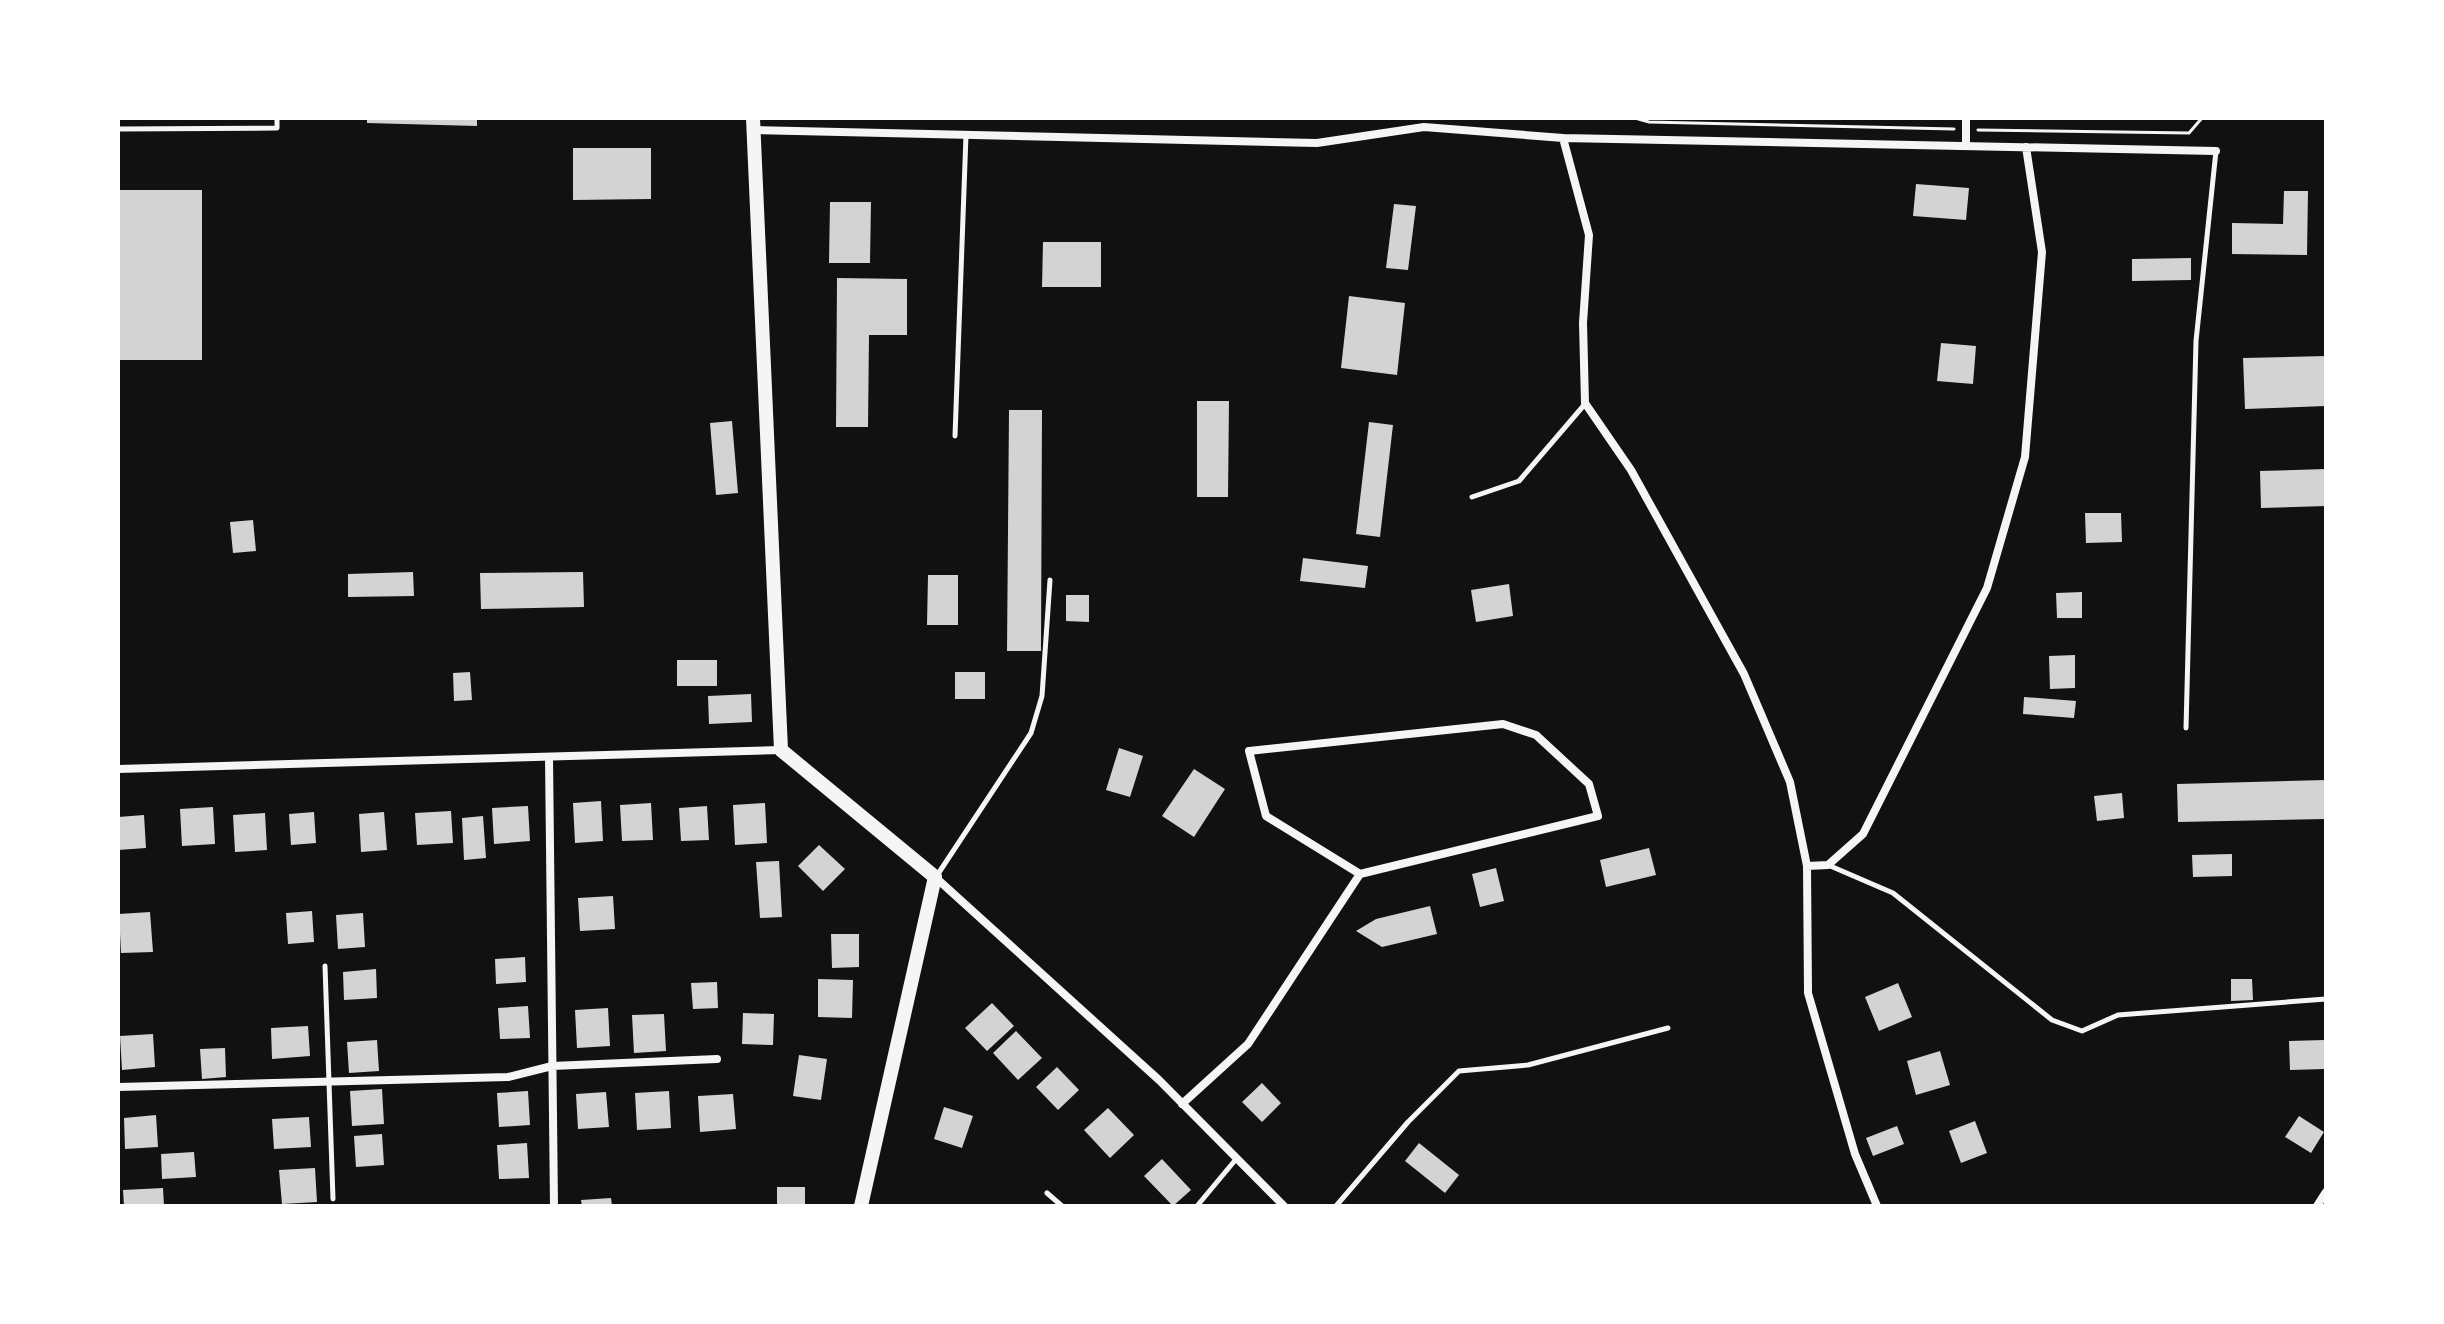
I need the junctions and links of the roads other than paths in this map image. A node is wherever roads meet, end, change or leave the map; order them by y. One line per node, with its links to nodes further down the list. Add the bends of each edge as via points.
1 (277, 118): 4 (lane, via 277,128)
2 (1966, 118): 7 (street)
3 (754, 124): 5 (street); 15 (street)
4 (118, 129)
5 (966, 135): 6 (street, via 1317,143 1424,127); 11 (lane)
6 (1563, 138): 7 (street); 10 (street, via 1589,235)
7 (1966, 146): 8 (street)
8 (2026, 147): 9 (street); 18 (street, via 2042,252 2025,457 1987,588 1863,834)
9 (2216, 151): 14 (lane, via 2196,341)
10 (1585, 403): 12 (lane, via 1519,481); 19 (street, via 1631,470 1744,674 1790,782)
11 (955, 436)
12 (1472, 497)
13 (1050, 580): 21 (lane, via 1042,696 1031,733)
14 (2186, 728)
15 (781, 750): 16 (street); 21 (street)
16 (549, 757): 17 (street); 26 (street)
17 (118, 769)
18 (1828, 865): 19 (street); 23 (lane, via 1893,893 2052,1020 2082,1031 2118,1015)
19 (1807, 866): 40 (street, via 1808,993 1855,1154)
20 (1360, 874): 20 (street, via 1598,816 1589,784 1536,735 1503,724 1249,751 1266,816); 29 (street, via 1248,1044)
21 (935, 877): 29 (street); 35 (street)
22 (325, 966): 27 (lane)
23 (2326, 999)
24 (1668, 1028): 39 (lane, via 1528,1065 1459,1071)
25 (717, 1059): 26 (street)
26 (552, 1066): 27 (street, via 508,1077); 34 (street)
27 (329, 1082): 28 (street); 33 (lane)
28 (118, 1087)
29 (1182, 1104): 30 (street)
30 (1237, 1158): 37 (lane); 38 (street)
31 (2326, 1192): 41 (street)
32 (1047, 1193): 36 (lane)
33 (333, 1199)
34 (554, 1206)
35 (861, 1206)
36 (1062, 1206)
37 (1197, 1206)
38 (1284, 1206)
39 (1336, 1206)
40 (1877, 1206)
41 (2317, 1206)

